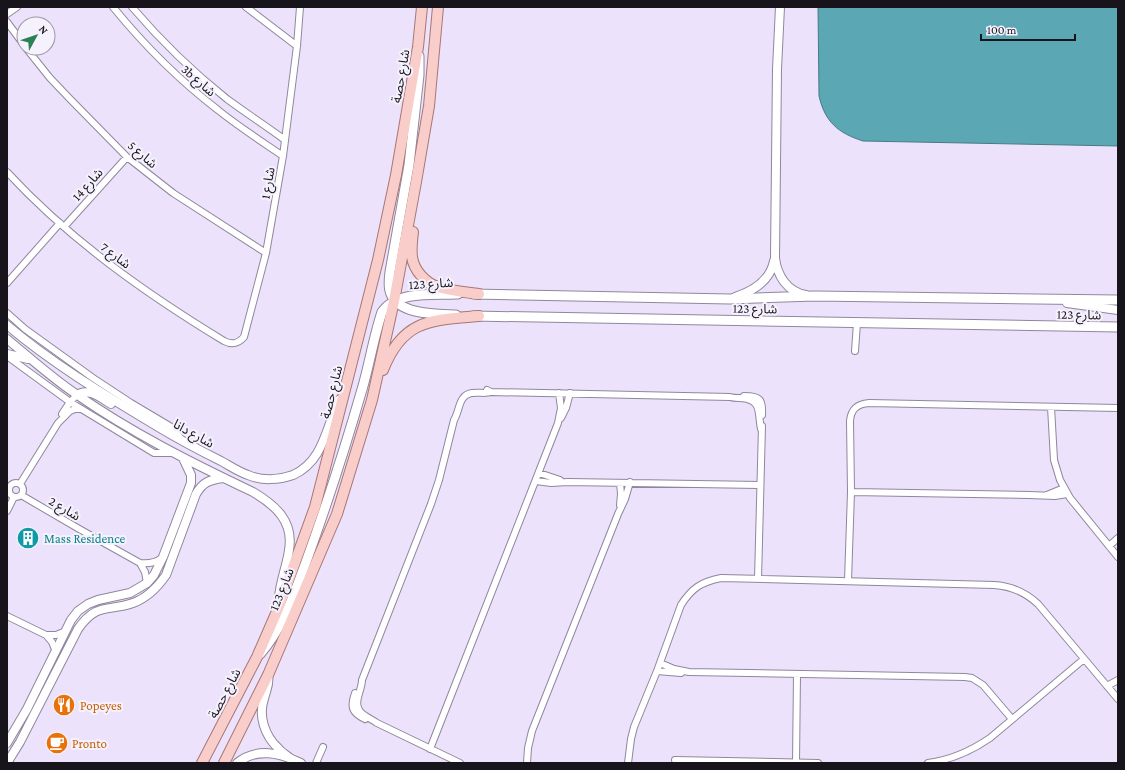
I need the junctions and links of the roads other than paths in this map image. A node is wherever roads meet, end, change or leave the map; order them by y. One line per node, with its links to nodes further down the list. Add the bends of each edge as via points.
1 (17, 7): 9 (street)
2 (113, 7): 17 (street, 3b شارع, via 147,46 188,85 233,122)
3 (132, 7): 15 (street, 3b شارع, via 207,82)
4 (246, 7): 12 (street)
5 (300, 7): 12 (street, شارع 1)
6 (422, 7): 13 (main road, شارع حصة)
7 (438, 7): 19 (main road, via 429,106)
8 (780, 7): 22 (street)
9 (7, 14)
10 (7, 22): 11 (street)
11 (16, 34)
12 (297, 46): 15 (street, شارع 1)
13 (418, 47): 29 (main road, شارع 123, via 420,75 409,165 390,272 389,289); 41 (main road, شارع حصة, via 396,175 378,260)
14 (32, 56): 16 (street, شارع 5, via 50,78)
15 (285, 140): 17 (street, شارع 1)
16 (127, 156): 20 (street, شارع 14); 21 (street, شارع 5, via 173,193)
17 (283, 156): 21 (street, شارع 1)
18 (7, 172): 20 (street, شارع 7)
19 (416, 182): 24 (main road, via 412,245 414,266 426,280 437,287); 29 (main road)
20 (62, 225): 23 (street, شارع 14); 37 (street, شارع 7, via 102,259 152,295)
21 (266, 253): 37 (street, شارع 1, via 244,337 235,344)
22 (775, 258): 25 (street, via 780,277 789,288 801,294); 27 (street, via 768,276 760,285)
23 (7, 283)
24 (479, 294): 27 (main road, شارع 123); 29 (main road, شارع 123, via 412,295)
25 (815, 296): 26 (main road, شارع 123); 27 (main road, شارع 123)
26 (1042, 298): 28 (main road, شارع 123); 30 (street)
27 (730, 299)
28 (1118, 300)
29 (394, 301): 32 (main road, شارع 123, via 413,311); 45 (main road); 86 (main road, شارع 123, via 382,312 363,385 323,516 298,583 280,625)
30 (1118, 310)
31 (7, 313): 53 (street, via 93,378 173,428)
32 (479, 316): 33 (main road, شارع 123); 45 (main road, via 429,322 402,337 392,350)
33 (857, 323): 35 (main road, شارع 123); 38 (street)
34 (7, 325): 50 (street, شارع دانا, via 52,360)
35 (1118, 329)
36 (7, 340): 40 (street, شارع دانا)
37 (224, 341)
38 (856, 351)
39 (7, 355): 40 (street); 46 (street)
40 (31, 359): 44 (street, شارع دانا)
41 (345, 388): 53 (street, شارع دانا, via 320,450 304,468 282,478 249,476); 81 (main road, شارع حصة, via 314,507)
42 (559, 393): 43 (street); 52 (street, via 561,408); 102 (street, via 468,391 461,394 458,400 433,498 352,702 357,715)
43 (570, 393): 52 (street); 64 (street, via 748,399 759,409)
44 (77, 395): 46 (street); 50 (street, via 89,392 124,412); 54 (street, شارع دانا)
45 (372, 400): 92 (main road, via 337,514)
46 (70, 402): 49 (street); 51 (street)
47 (1051, 407): 48 (street); 65 (street, via 1054,460); 66 (street, via 869,404 857,406 851,415)
48 (1118, 408)
49 (82, 410): 51 (street, via 70,411); 54 (street, via 154,453)
50 (137, 414): 53 (street, شارع دانا)
51 (58, 423): 62 (street)
52 (558, 423): 56 (street)
53 (182, 440)
54 (173, 453): 55 (street, شارع دانا)
55 (183, 458): 57 (street, شارع دانا); 71 (street, شارع دانا, via 191,475 191,483)
56 (538, 473): 58 (street); 59 (street)
57 (223, 478): 72 (street, via 213,479 200,487); 81 (street, شارع دانا, via 264,498 274,506 286,525 290,548)
58 (536, 481): 59 (street); 102 (street)
59 (568, 482): 61 (street)
60 (630, 482): 61 (street); 64 (street); 70 (street)
61 (620, 483): 70 (street, via 621,500)
62 (20, 484): 63 (street); 67 (street)
63 (8, 485): 68 (street, via 9,492)
64 (760, 485): 78 (street)
65 (1065, 491): 66 (street, via 1055,496); 74 (street)
66 (851, 492): 79 (street)
67 (22, 495): 68 (street); 77 (street, شارع 2)
68 (14, 497): 69 (street)
69 (7, 511)
70 (618, 514): 112 (street, via 532,731)
71 (173, 530): 72 (street, via 178,530); 75 (street, شارع دانا)
72 (181, 535): 101 (street, via 160,585 143,599 102,608 84,620)
73 (1118, 538): 74 (street)
74 (1109, 546): 76 (street)
75 (163, 557): 77 (street, via 152,563); 80 (street, شارع دانا)
76 (1118, 557)
77 (140, 563): 80 (street, via 146,572)
78 (758, 579): 79 (street); 88 (street, via 721,578 693,589 681,605)
79 (848, 581): 87 (street, via 1004,585 1022,592 1038,604)
80 (147, 583): 83 (street, شارع دانا, via 130,593 88,604 75,616)
81 (278, 609): 86 (main road, شارع حصة)
82 (7, 616): 84 (street)
83 (66, 631): 84 (street); 85 (street, شارع دانا)
84 (46, 635): 85 (street)
85 (56, 652): 99 (street, شارع دانا)
86 (258, 657): 106 (main road, شارع حصة)
87 (1084, 659): 94 (street); 98 (street)
88 (660, 663): 89 (street); 90 (street)
89 (657, 671): 90 (street); 113 (street, via 634,727)
90 (689, 672): 91 (street)
91 (797, 674): 98 (street, via 972,678 983,685); 114 (street)
92 (268, 675): 103 (street, via 269,684 262,708 263,724 273,744); 107 (main road)
93 (1118, 680): 94 (street)
94 (1107, 686): 96 (street)
95 (1118, 688): 96 (street)
96 (1113, 694): 97 (street)
97 (1118, 699)
98 (1012, 719): 116 (street, via 990,738 970,750)
99 (7, 744): 101 (street)
100 (323, 747): 110 (street)
101 (16, 748): 105 (street)
102 (430, 749): 111 (street)
103 (290, 758): 108 (street, via 265,753 247,757); 109 (street)
104 (675, 760): 114 (street)
105 (7, 763)
106 (202, 763)
107 (224, 763)
108 (237, 763)
109 (301, 763)
110 (316, 763)
111 (460, 763)
112 (527, 763)
113 (628, 763)
114 (796, 763): 115 (street)
115 (818, 763)
116 (928, 763)

